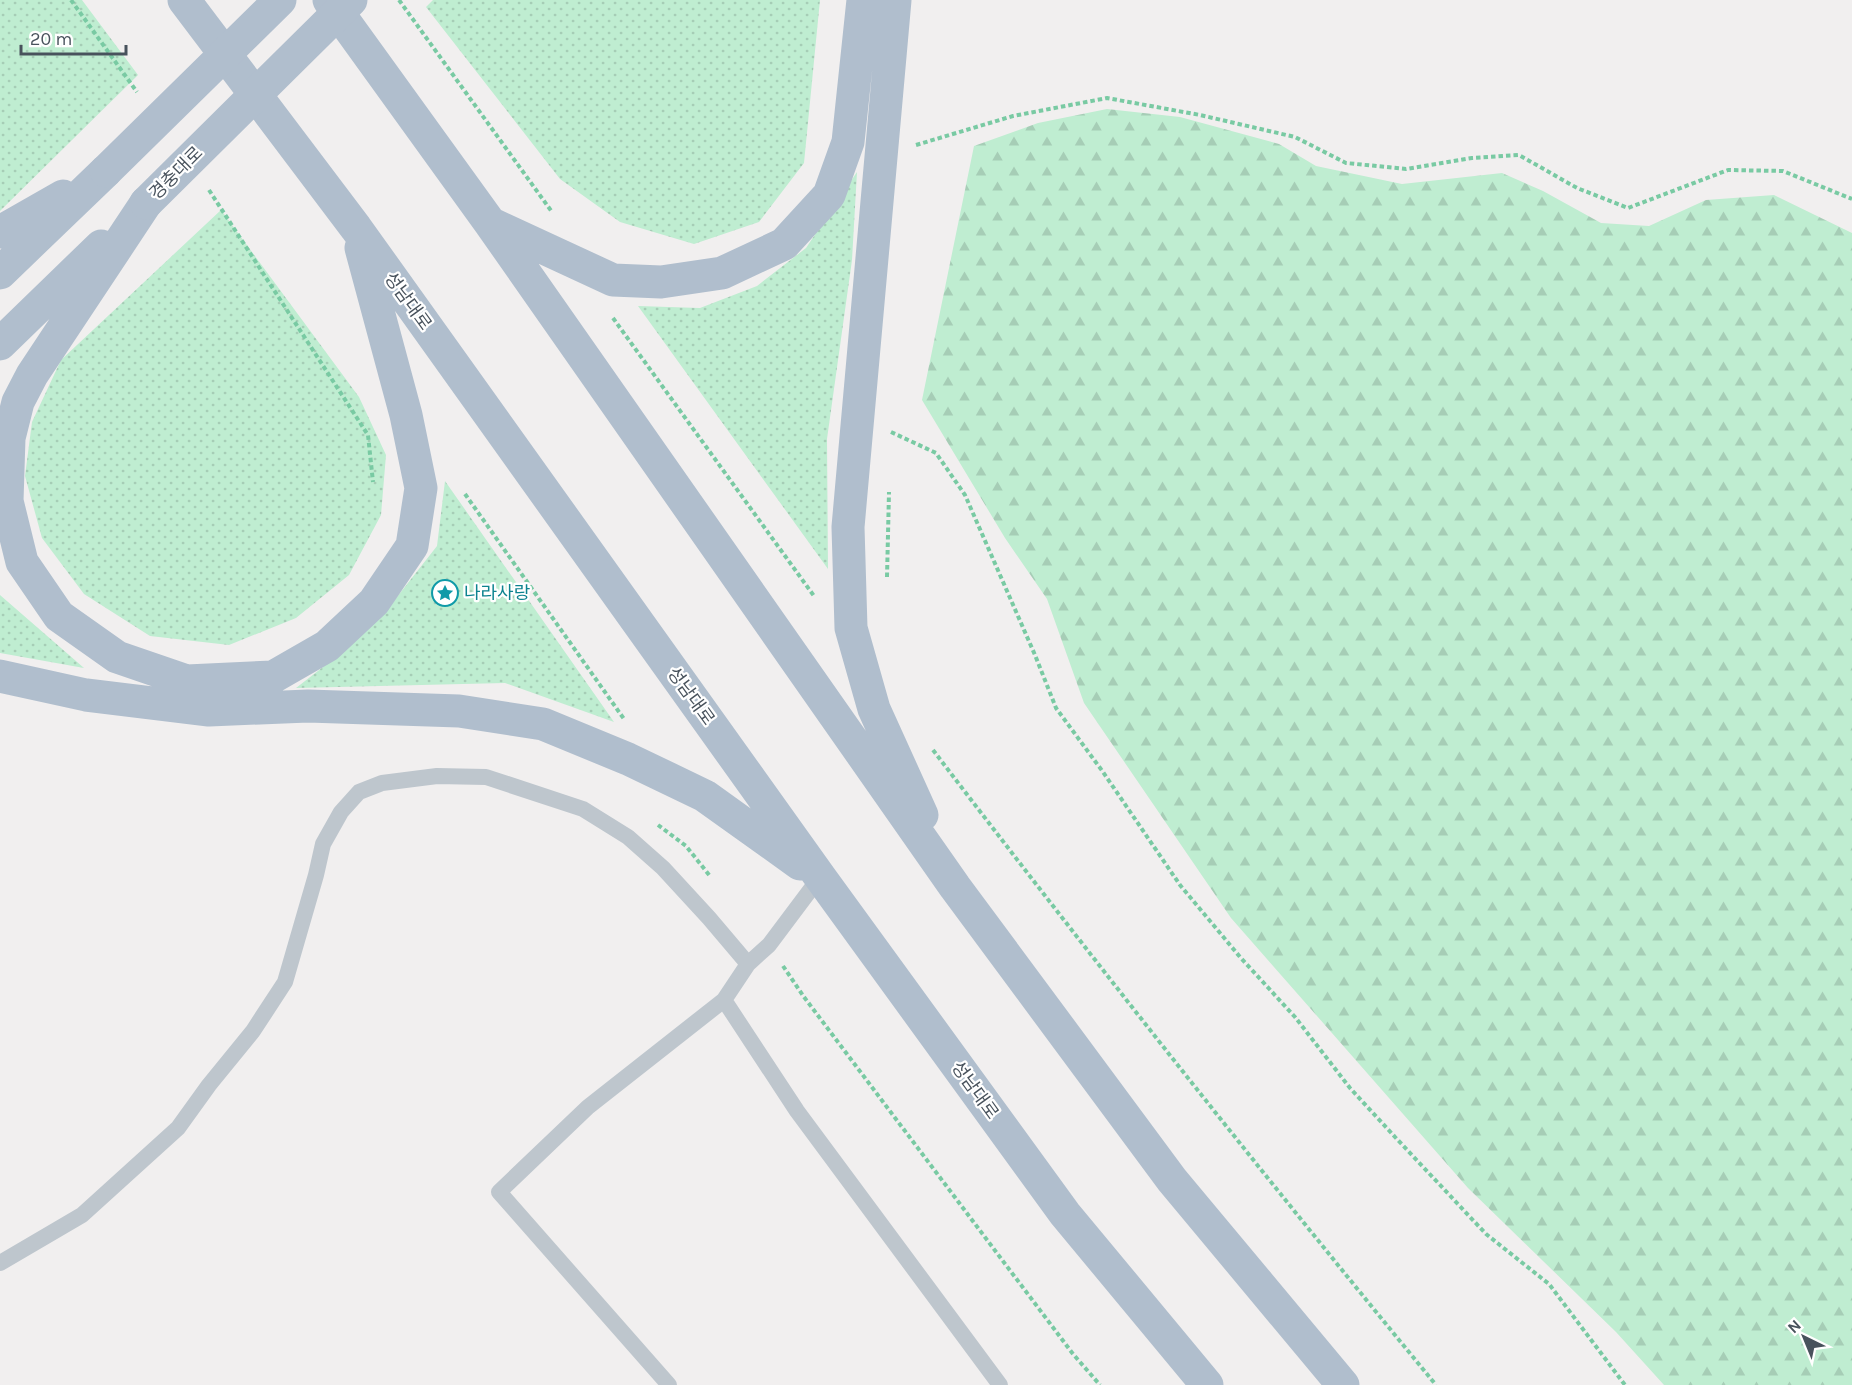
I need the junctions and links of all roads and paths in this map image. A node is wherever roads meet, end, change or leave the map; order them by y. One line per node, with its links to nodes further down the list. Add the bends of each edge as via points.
1 (71, 0): 9 (path)
2 (184, 0): 17 (main road, 성남대로)
3 (280, 0): 11 (main road, bridge)
4 (329, 0): 16 (main road)
5 (351, 0): 14 (main road, 경충대로, bridge)
6 (399, 0): 15 (path, via 549,209)
7 (863, 0): 16 (main road, via 848,142 829,195 784,243 722,273 661,282 613,280)
8 (895, 0): 10 (main road)
9 (141, 97)
10 (881, 155): 13 (path, via 1013,116 1107,98 1295,137 1347,163 1406,169 1519,155 1577,188 1628,208 1728,170 1783,171); 34 (main road, via 848,527 851,628 874,709)
11 (106, 171): 18 (main road); 19 (main road)
12 (204, 184): 23 (path, via 368,435)
13 (1852, 199)
14 (146, 203): 17 (main road, via 18,402 9,438 7,501 22,562 59,616 117,657 187,681 273,676 327,646 375,602 412,546 421,488 406,415); 21 (main road, 경충대로)
15 (558, 216)
16 (490, 223): 34 (main road)
17 (356, 228): 32 (main road, 성남대로)
18 (0, 232)
19 (0, 273)
20 (613, 318): 27 (path)
21 (0, 344)
22 (890, 443): 45 (path, via 890,431 936,453 964,495 1056,708 1179,885 1395,1137 1486,1234 1549,1284)
23 (373, 482)
24 (889, 491): 26 (path)
25 (465, 494): 29 (path)
26 (887, 586)
27 (815, 597)
28 (0, 676): 32 (main road, via 86,695 209,710 309,706 459,711 543,724 705,796)
29 (625, 720)
30 (928, 744): 44 (path, via 1097,964)
31 (649, 818): 33 (path, via 686,846)
32 (820, 877): 35 (lane); 42 (main road, 성남대로, via 1065,1214)
33 (713, 880)
34 (955, 887): 43 (main road, via 1172,1180)
35 (769, 945): 36 (lane); 41 (path, via 804,997)
36 (747, 964): 37 (lane); 38 (lane, via 663,868 628,837 583,808 486,777 437,776 382,783 359,792 341,812 323,844 285,982 253,1031 178,1128 82,1215)
37 (724, 1000): 39 (lane, via 588,1107 499,1192); 40 (lane, via 797,1111)
38 (0, 1263)
39 (669, 1385)
40 (1000, 1385)
41 (1100, 1385)
42 (1207, 1385)
43 (1344, 1385)
44 (1436, 1385)
45 (1625, 1385)

